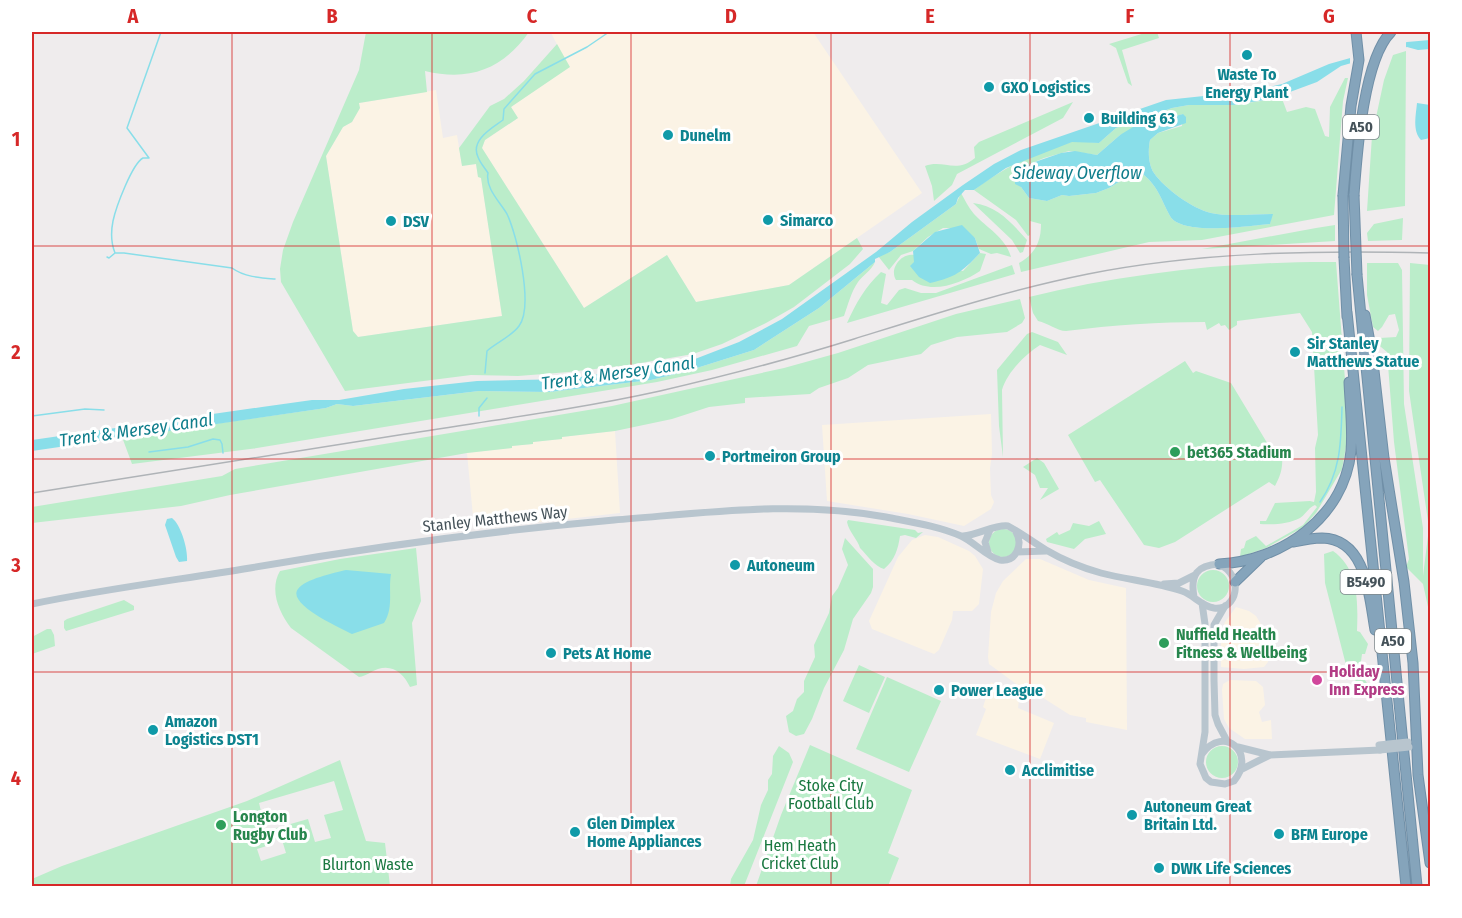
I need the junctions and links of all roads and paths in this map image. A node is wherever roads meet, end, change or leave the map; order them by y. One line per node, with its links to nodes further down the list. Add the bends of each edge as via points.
1 (1356, 32): 4 (highway, A50, bridge, via 1358,65 1343,195)
2 (1391, 32): 3 (highway, A50, bridge, via 1375,60 1360,134 1354,195)
3 (1357, 275): 5 (highway, A50); 6 (highway, A50, via 1372,353)
4 (1347, 312): 10 (highway, A50, via 1352,439 1347,473 1325,512); 23 (highway, A50)
5 (1368, 395): 6 (highway); 32 (highway, A50)
6 (1384, 458): 25 (highway, A50, via 1413,663)
7 (990, 530): 8 (main road, via 1003,525); 9 (main road, Stanley Matthews Way); 13 (main road, via 985,542)
8 (1016, 532): 11 (main road); 12 (main road, via 1020,541)
9 (963, 536): 13 (main road, Stanley Matthews Way); 21 (main road, Stanley Matthews Way, via 920,523 867,514 755,508 469,535 138,584)
10 (1292, 543): 14 (highway); 23 (highway, B5490, via 1328,539 1347,547 1357,557)
11 (1048, 551): 12 (main road); 18 (main road, via 1101,573)
12 (1017, 552): 13 (main road, via 1003,560)
13 (989, 554)
14 (1261, 557): 15 (highway); 17 (highway)
15 (1219, 564): 16 (main road, via 1204,566); 17 (main road, via 1230,571)
16 (1195, 575): 18 (main road, via 1179,583); 19 (main road)
17 (1235, 582): 22 (main road, via 1234,594)
18 (1161, 585): 19 (main road)
19 (1194, 597): 20 (main road)
20 (1202, 603): 22 (main road, via 1211,608); 27 (main road)
21 (32, 604)
22 (1225, 606): 24 (main road, via 1214,625 1213,659 1215,714)
23 (1385, 680): 31 (highway, A50)
24 (1227, 741): 26 (main road); 27 (main road, via 1215,741)
25 (1412, 744): 28 (main road, bridge); 30 (highway, A50)
26 (1235, 746): 28 (main road); 29 (main road, via 1243,760)
27 (1202, 754): 29 (main road, via 1202,772 1211,782 1234,781)
28 (1270, 755): 29 (main road)
29 (1242, 769)
30 (1431, 863)
31 (1406, 886)
32 (1417, 886)

